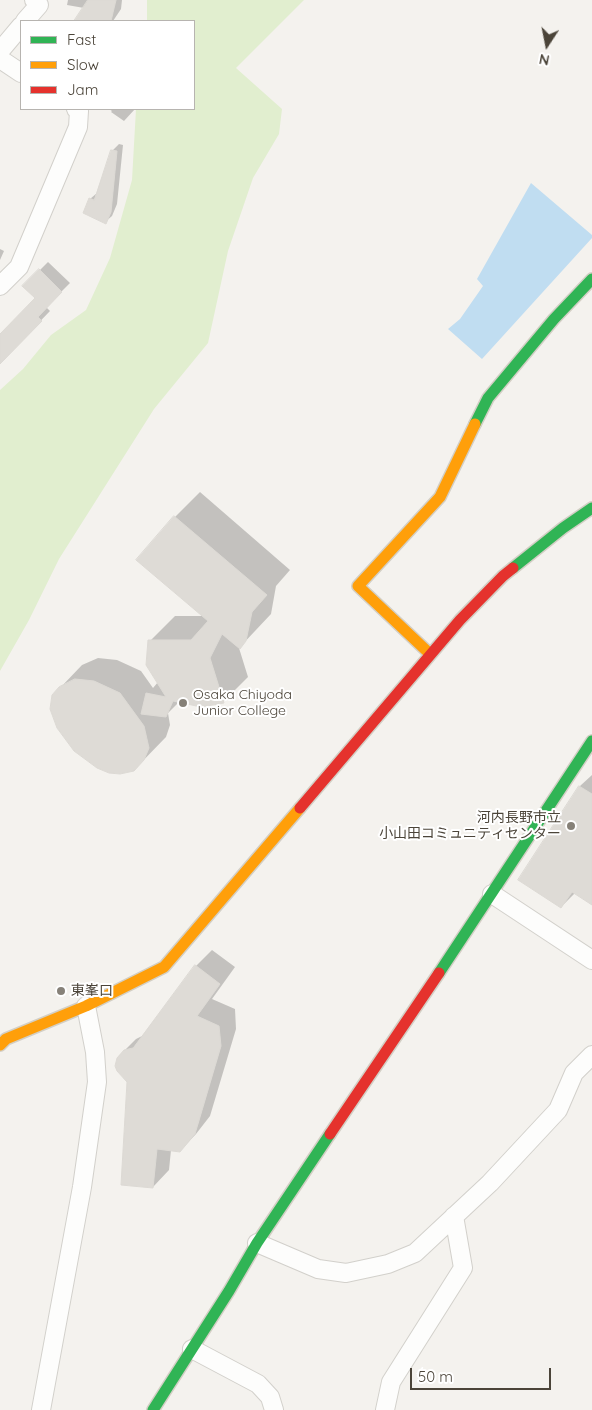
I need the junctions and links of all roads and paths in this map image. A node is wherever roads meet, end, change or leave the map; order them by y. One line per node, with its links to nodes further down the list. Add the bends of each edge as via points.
1 (34, 0): 2 (street, via 39,5)
2 (26, 20)
3 (20, 27): 4 (street)
4 (0, 51)
5 (0, 59): 6 (street)
6 (20, 72)
7 (78, 110): 9 (street, via 78,127 19,267)
8 (592, 279): 11 (street, via 488,398 440,497 358,586)
9 (0, 286)
10 (592, 508): 11 (street, via 503,576)
11 (430, 654): 15 (street, via 164,967)
12 (592, 741): 13 (street)
13 (492, 894): 14 (street); 19 (street)
14 (592, 960)
15 (86, 1006): 16 (street, via 6,1039); 21 (street, via 98,1082)
16 (0, 1045)
17 (592, 1054): 18 (street, via 574,1073 558,1110 490,1183)
18 (454, 1216): 19 (street, via 415,1253 388,1264 346,1273 318,1269); 24 (street, via 463,1268 391,1382)
19 (257, 1243): 20 (street)
20 (192, 1349): 22 (street); 23 (street, via 258,1384 270,1397)
21 (41, 1410)
22 (153, 1410)
23 (274, 1410)
24 (386, 1410)

